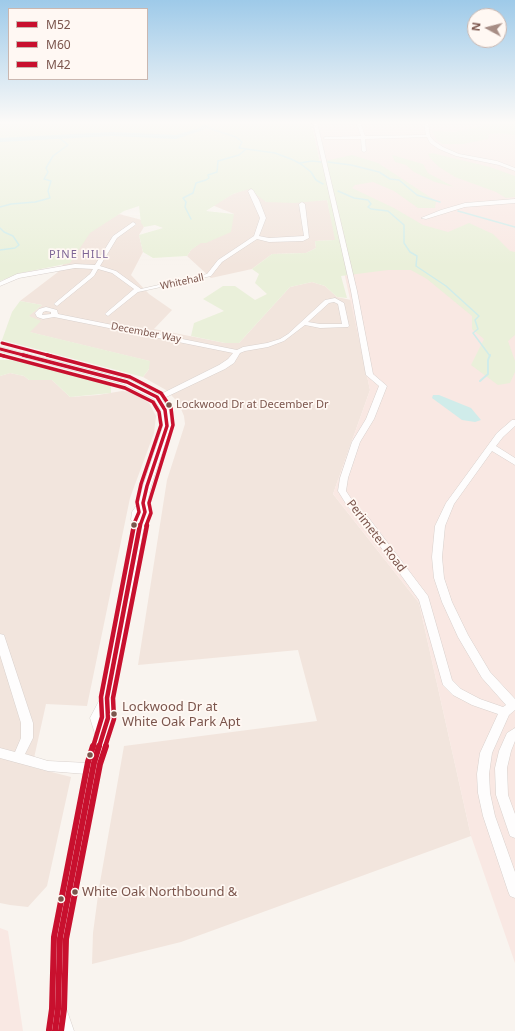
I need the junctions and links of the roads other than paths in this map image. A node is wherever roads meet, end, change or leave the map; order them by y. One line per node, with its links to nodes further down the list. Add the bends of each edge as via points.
1 (326, 170): 22 (street, Perimeter Road, via 370,375 383,386 370,419 356,442 342,491 424,599 447,682 457,692 476,702)
2 (251, 191): 7 (street, via 263,218)
3 (515, 201): 5 (street, via 465,205)
4 (302, 204): 7 (street, via 307,237 269,240)
5 (424, 218)
6 (133, 224): 8 (street, via 115,237)
7 (256, 237): 10 (street, Whitehall, via 220,261 209,275)
8 (97, 267): 9 (street, via 75,266 28,273); 10 (street, via 114,272); 11 (street)
9 (0, 284)
10 (139, 290): 13 (street)
11 (57, 304)
12 (54, 314): 16 (street, December Way)
13 (108, 314)
14 (304, 323): 14 (street, via 325,302 332,300 341,303 346,326); 16 (street, via 282,340)
15 (0, 349): 17 (street, via 127,382)
16 (238, 352): 17 (street, via 222,367)
17 (158, 398): 26 (street, via 166,410 167,426 143,503 136,512 136,520 141,523 107,698 108,718)
18 (515, 422): 19 (street)
19 (491, 447): 20 (street); 22 (street, via 450,503 440,526 437,557 439,578 462,637)
20 (515, 462)
21 (0, 638): 25 (street, via 27,723 27,738)
22 (509, 709): 28 (street, via 486,753 483,774 489,816)
23 (515, 733): 27 (street, via 511,737 501,768 502,795)
24 (0, 753): 25 (street)
25 (18, 757): 26 (street, via 48,766)
26 (93, 769): 29 (street, via 60,938)
27 (515, 832)
28 (515, 891)
29 (58, 1009): 30 (street); 31 (street)
30 (55, 1031)
31 (66, 1031)

